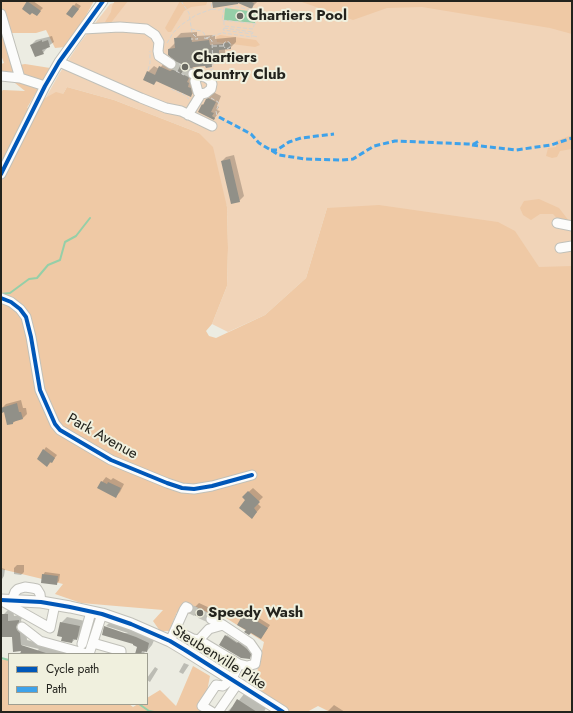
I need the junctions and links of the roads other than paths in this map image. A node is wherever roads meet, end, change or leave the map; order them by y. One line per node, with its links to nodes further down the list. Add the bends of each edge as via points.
1 (103, 1): 3 (street)
2 (1, 14): 7 (street)
3 (83, 28): 4 (street); 5 (street, via 120,27 146,30 155,35 159,42 159,56)
4 (59, 62): 8 (street); 10 (street, via 141,98)
5 (170, 63)
6 (1, 76): 7 (street)
7 (20, 78): 8 (street)
8 (45, 86): 12 (street)
9 (201, 94): 9 (street, via 195,81 197,76 210,80 212,84 211,89); 10 (street)
10 (188, 115): 11 (street)
11 (212, 126)
12 (1, 174)
13 (557, 223): 14 (street)
14 (572, 226)
15 (572, 246): 16 (street)
16 (560, 248)
17 (1, 298): 18 (street, Park Avenue, via 11,302 26,317 40,390 60,430 112,460 182,488 212,486)
18 (252, 475)
19 (5, 600): 20 (main road, Steubenville Pike); 20 (street, via 50,628)
20 (56, 604): 22 (main road, Steubenville Pike)
21 (188, 608): 26 (street, via 184,610)
22 (97, 613): 28 (main road, Steubenville Pike); 29 (street); 30 (street)
23 (211, 619): 24 (street)
24 (223, 625): 27 (street, via 209,629); 34 (street, via 250,643 257,653 255,664)
25 (22, 627): 31 (street, via 40,641)
26 (175, 630): 27 (street); 28 (street)
27 (199, 640): 34 (street)
28 (170, 641): 35 (main road, Steubenville Pike)
29 (93, 643): 32 (street); 33 (street)
30 (82, 644)
31 (84, 653)
32 (88, 653)
33 (121, 653)
34 (239, 664): 35 (street)
35 (234, 685): 36 (street, via 216,684 202,706); 37 (street); 38 (main road, Steubenville Pike)
36 (212, 712)
37 (218, 712)
38 (282, 712)

